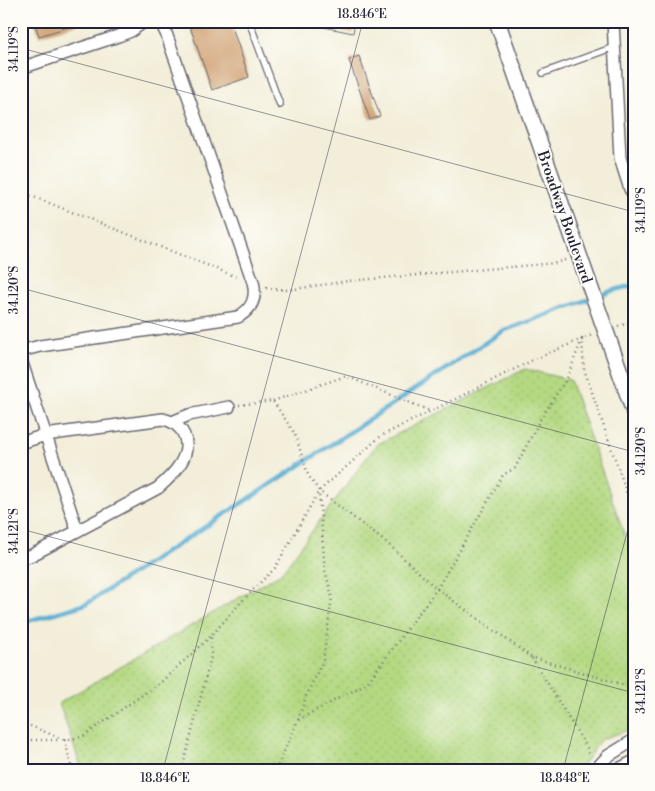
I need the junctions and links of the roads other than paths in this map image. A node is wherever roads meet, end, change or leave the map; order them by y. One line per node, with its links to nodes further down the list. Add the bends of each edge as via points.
1 (160, 21): 11 (street, via 253,283 253,302 238,317)
2 (249, 21): 9 (lane)
3 (497, 21): 14 (main road, Broadway Boulevard, via 580,260 609,327)
4 (613, 21): 6 (street)
5 (144, 22): 7 (street, via 118,36)
6 (614, 47): 8 (lane); 10 (street, via 620,158)
7 (21, 68)
8 (543, 73)
9 (280, 105)
10 (634, 195)
11 (21, 351)
12 (21, 360): 16 (street)
13 (228, 407): 15 (street)
14 (634, 412)
15 (172, 422): 16 (street, via 163,420); 18 (street, via 182,431 186,449 181,462 167,480 158,488)
16 (45, 435): 17 (street); 18 (street)
17 (21, 443)
18 (77, 530): 19 (street)
19 (21, 559)
20 (634, 740): 22 (street, via 608,756)
21 (634, 761): 23 (street)
22 (595, 770)
23 (617, 770)

